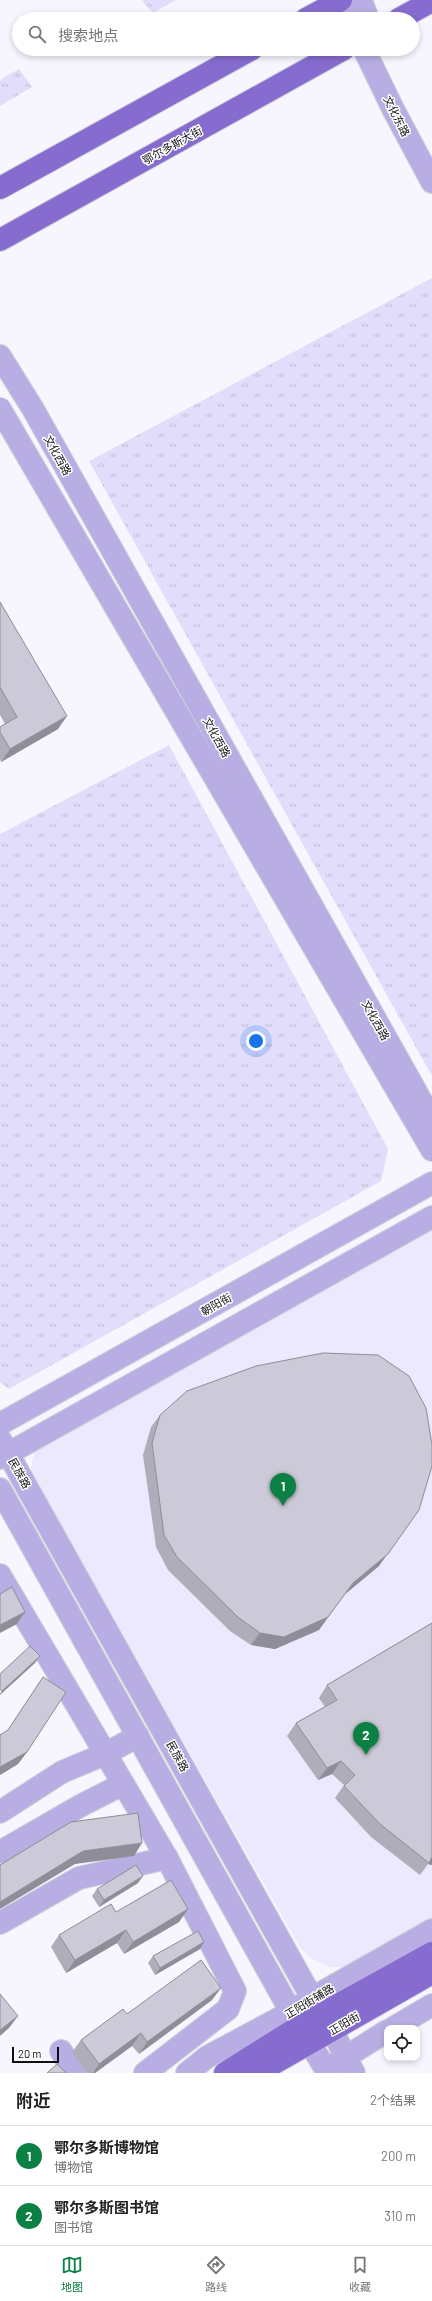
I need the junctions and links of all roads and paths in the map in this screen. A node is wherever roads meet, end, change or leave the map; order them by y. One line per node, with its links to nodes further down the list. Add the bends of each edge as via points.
1 (342, 0): 4 (main road); 5 (street)
2 (361, 0): 6 (street)
3 (432, 1): 7 (main road)
4 (319, 12)
5 (348, 12)
6 (365, 12)
7 (412, 12)
8 (239, 56): 14 (main road)
9 (331, 56): 15 (main road, 鄂尔多斯大街)
10 (367, 56): 13 (street, 文化东路)
11 (383, 56): 12 (street, 文化东路)
12 (432, 157)
13 (432, 182)
14 (0, 188)
15 (0, 240)
16 (0, 356): 18 (street, 文化西路, via 33,409)
17 (0, 410): 19 (street, 文化西路)
18 (432, 1120)
19 (432, 1150)
20 (432, 1183): 22 (street, 朝阳街)
21 (432, 1217): 23 (street)
22 (0, 1424)
23 (3, 1450): 37 (street, 民族路)
24 (0, 1489): 26 (street)
25 (0, 1575): 27 (street)
26 (138, 1736): 27 (street); 39 (street)
27 (105, 1754): 28 (street); 29 (street, via 62,1772)
28 (123, 1784): 30 (street); 31 (street)
29 (0, 1812)
30 (0, 1852)
31 (167, 1858): 32 (street, via 79,1878); 45 (street, via 235,1990 228,2009)
32 (0, 1923)
33 (432, 1930): 37 (street, 正阳街辅路)
34 (432, 1953): 37 (main road)
35 (432, 1973): 37 (main road, 正阳街)
36 (432, 2005): 38 (street)
37 (322, 2014): 39 (main road, 正阳街); 39 (street, 正阳街辅路); 42 (street, 民族路)
38 (398, 2025)
39 (300, 2027): 43 (street); 46 (street, 正阳街辅路, via 207,2057); 47 (main road); 48 (main road, 正阳街)
40 (384, 2035): 42 (street)
41 (61, 2051): 44 (street)
42 (350, 2065): 43 (street)
43 (324, 2072)
44 (75, 2073)
45 (145, 2073)
46 (187, 2073)
47 (225, 2073)
48 (258, 2073)

